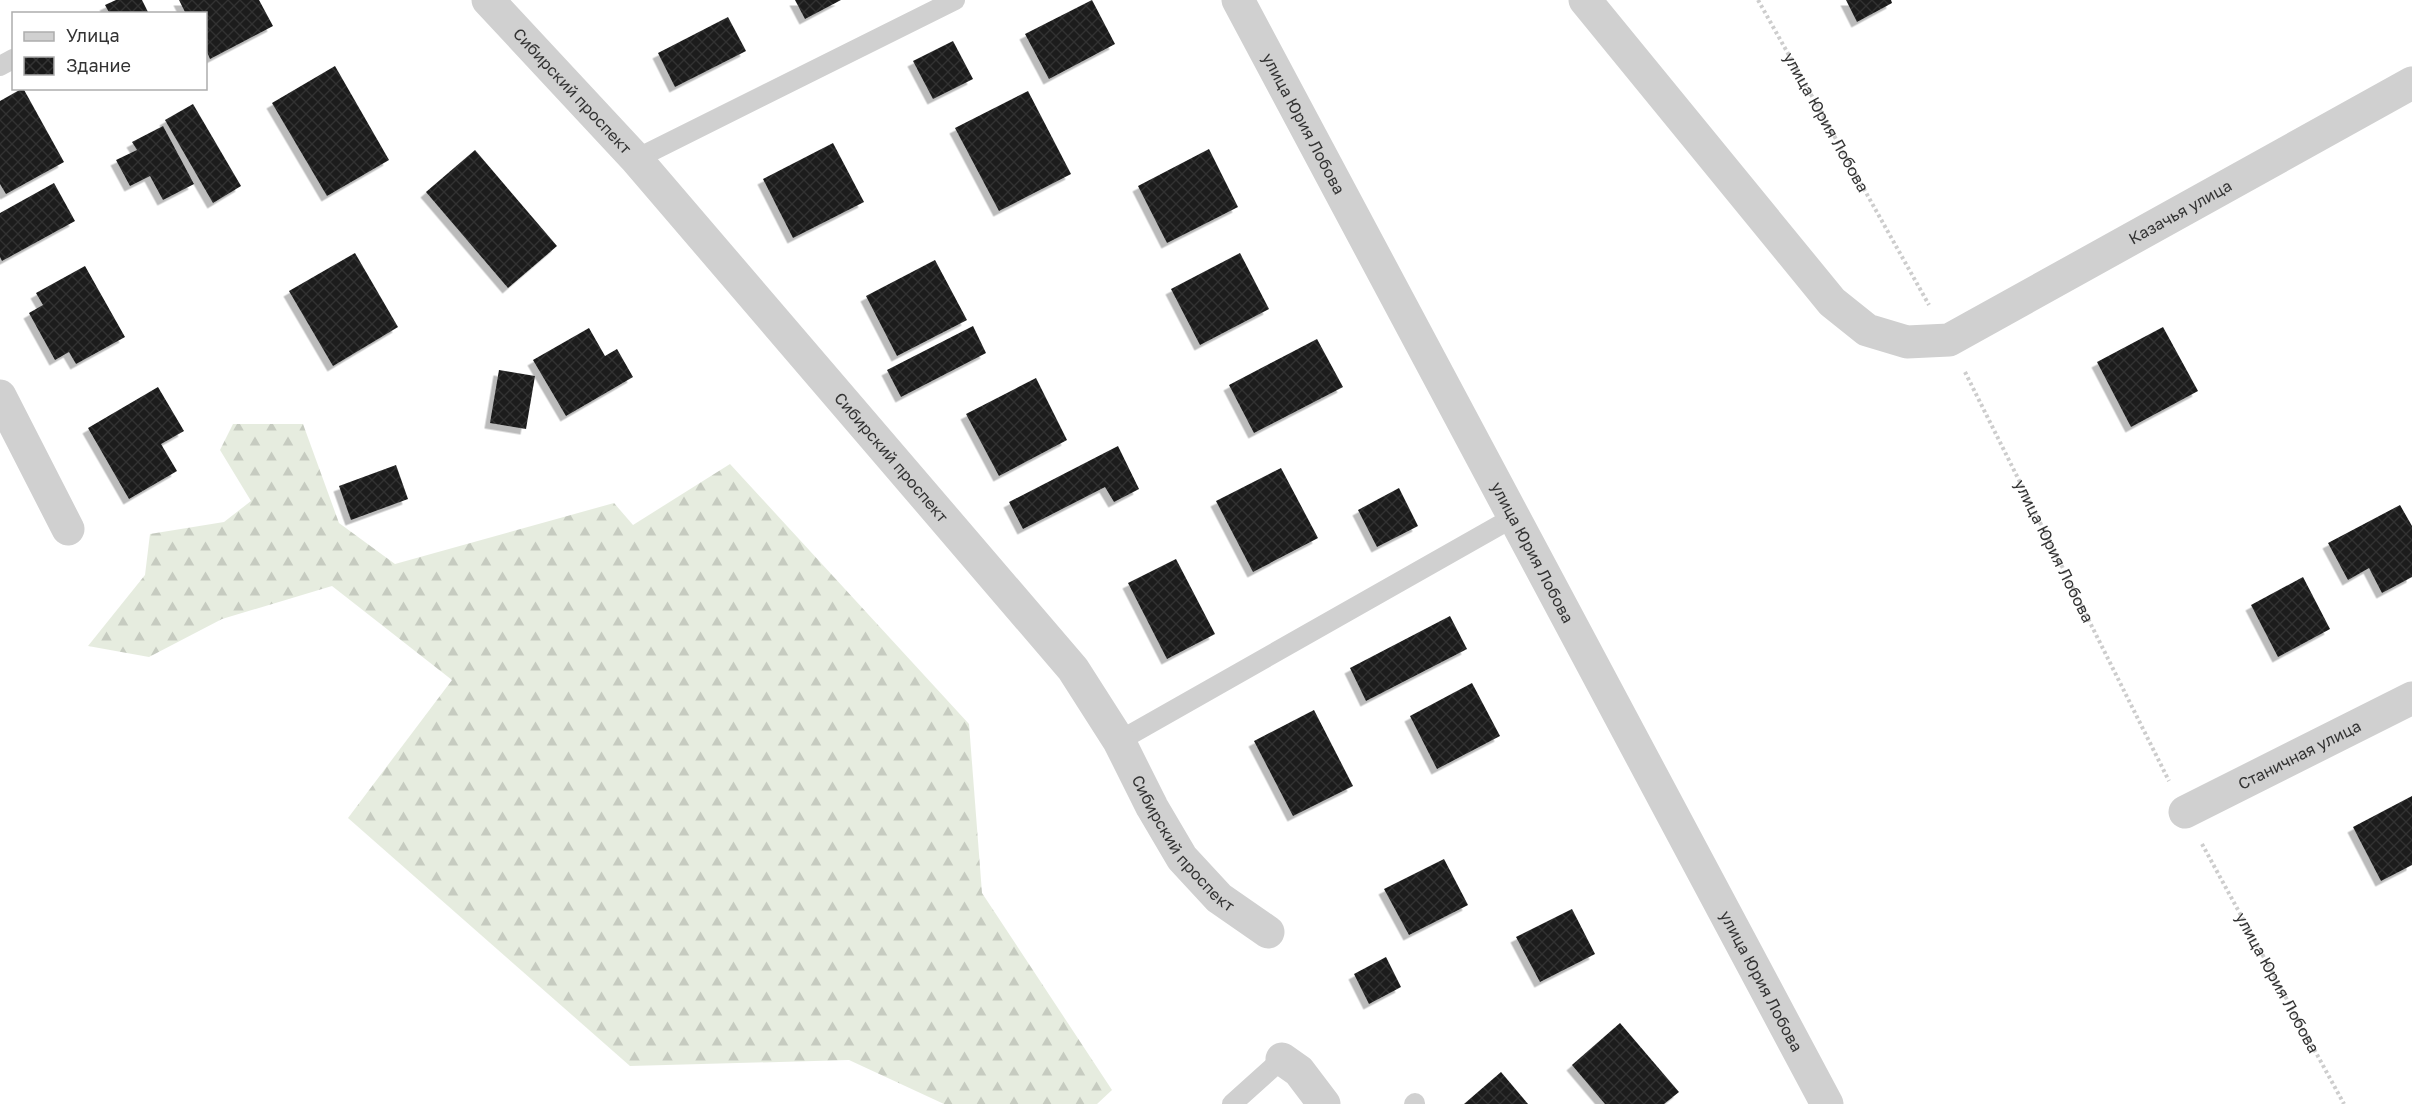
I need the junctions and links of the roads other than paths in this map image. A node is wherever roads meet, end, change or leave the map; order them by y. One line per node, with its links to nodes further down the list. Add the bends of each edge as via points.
1 (488, 0): 6 (street, Сибирский проспект)
2 (955, 0): 6 (lane)
3 (1238, 0): 8 (street, улица Юрия Лобова)
4 (1585, 0): 5 (street, Казачья улица, via 1832,302 1867,330 1907,342 1949,339)
5 (2412, 83)
6 (636, 159): 11 (street, Сибирский проспект, via 1072,669)
7 (0, 396): 9 (street)
8 (1514, 517): 11 (lane); 17 (street, улица Юрия Лобова)
9 (68, 529)
10 (2412, 698): 12 (street, Станичная улица)
11 (1119, 741): 13 (street, Сибирский проспект, via 1182,858 1219,898)
12 (2185, 812)
13 (1268, 932)
14 (1282, 1059): 15 (lane); 16 (street, via 1299,1071)
15 (1232, 1104)
16 (1324, 1104)
17 (1827, 1104)

